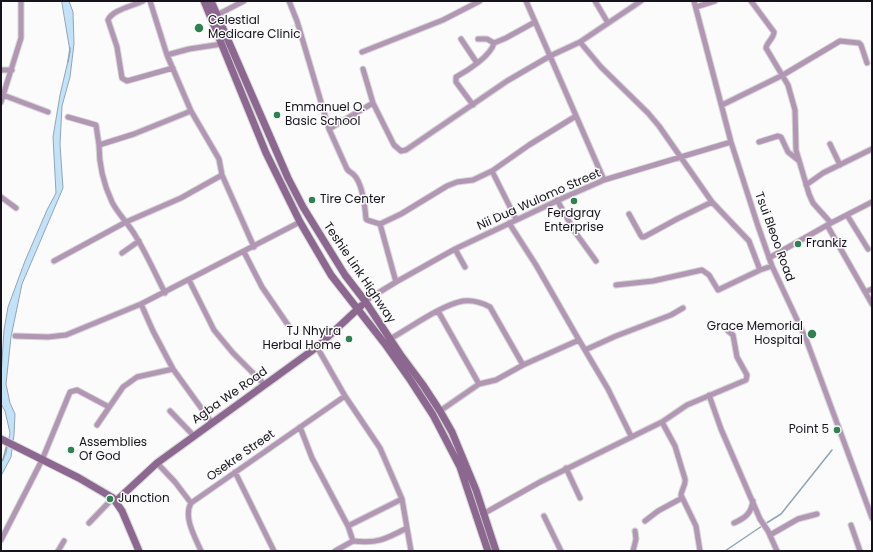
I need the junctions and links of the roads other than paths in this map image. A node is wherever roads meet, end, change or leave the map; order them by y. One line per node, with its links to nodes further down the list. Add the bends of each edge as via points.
1 (21, 1): 31 (street, via 21,38)
2 (143, 1): 29 (street, via 118,11 108,20 117,47 122,78 127,81)
3 (150, 1): 25 (street)
4 (204, 1): 23 (main road, Teshie Link Highway)
5 (211, 1): 16 (main road, Teshie Link Highway)
6 (244, 1): 16 (street)
7 (289, 1): 43 (street)
8 (480, 1): 24 (street, via 443,20)
9 (526, 1): 17 (street)
10 (595, 1): 18 (street)
11 (641, 1): 18 (street)
12 (694, 1): 15 (street, Tsui Bleoo Road)
13 (715, 1): 15 (street)
14 (751, 1): 33 (street, via 773,30 774,35 766,48)
15 (696, 7): 38 (street, Tsui Bleoo Road)
16 (217, 15): 87 (main road, Teshie Link Highway, via 288,178 310,220)
17 (536, 22): 22 (street); 26 (street)
18 (608, 23): 21 (street)
19 (478, 38): 22 (street)
20 (461, 39): 27 (street)
21 (580, 42): 26 (street); 49 (street, via 601,67 648,112)
22 (494, 43): 27 (street, via 489,53)
23 (222, 44): 25 (street); 65 (main road, Teshie Link Highway, via 266,153)
24 (362, 52)
25 (167, 55): 29 (street)
26 (550, 56): 37 (street); 41 (street)
27 (477, 63): 37 (street, via 456,77 456,82)
28 (867, 63): 33 (street, via 862,45 840,41)
29 (173, 68): 39 (street)
30 (1, 70): 31 (street)
31 (12, 70): 34 (street)
32 (363, 70): 36 (street)
33 (783, 75): 38 (street); 50 (street, via 795,110)
34 (3, 95): 35 (street); 40 (street)
35 (1, 102)
36 (373, 103): 37 (street, via 394,145 401,151); 43 (street)
37 (474, 105)
38 (722, 105): 44 (street, Tsui Bleoo Road)
39 (191, 111): 47 (street); 53 (street, via 219,159)
40 (48, 112)
41 (576, 116): 52 (street); 54 (street)
42 (68, 117): 47 (street, via 96,124)
43 (329, 129): 67 (street, via 348,172 354,175 360,188 366,219)
44 (731, 142): 49 (street, Nii Dua Wulomo Street); 75 (street, Tsui Bleoo Road)
45 (759, 142): 50 (street, via 781,137 788,152)
46 (830, 144): 51 (street)
47 (99, 145): 64 (street, via 101,165 112,202)
48 (872, 150): 51 (street)
49 (680, 157): 54 (street, Nii Dua Wulomo Street); 58 (street)
50 (798, 160): 55 (street)
51 (840, 165): 55 (street)
52 (492, 171): 63 (street); 67 (street, via 473,180 447,186)
53 (222, 175): 64 (street, via 181,198); 70 (street)
54 (604, 180): 57 (street, Nii Dua Wulomo Street)
55 (806, 185): 68 (street, via 814,203)
56 (1, 197): 60 (street)
57 (557, 200): 63 (street, Nii Dua Wulomo Street); 77 (street, via 575,232)
58 (712, 202): 61 (street, via 644,237); 80 (street, via 749,240)
59 (872, 202): 62 (street)
60 (16, 208)
61 (629, 214)
62 (847, 215): 68 (street); 72 (street)
63 (516, 219): 66 (street, Nii Dua Wulomo Street)
64 (126, 222): 69 (street); 76 (street)
65 (300, 222): 70 (street); 91 (main road, Teshie Link Highway, via 332,275)
66 (509, 223): 71 (street, Nii Dua Wulomo Street); 97 (street)
67 (380, 224): 82 (street)
68 (829, 224): 75 (street); 85 (street)
69 (138, 241): 74 (street); 86 (street)
70 (254, 246): 73 (street)
71 (455, 249): 79 (street); 82 (street, Nii Dua Wulomo Street)
72 (868, 249)
73 (244, 252): 81 (street); 93 (street, via 262,287)
74 (122, 254)
75 (769, 258): 78 (street, Tsui Bleoo Road)
76 (54, 261)
77 (596, 261)
78 (772, 266): 80 (street); 129 (street, Tsui Bleoo Road, via 806,339)
79 (465, 267)
80 (760, 270): 83 (street, via 718,290 709,275 702,270)
81 (189, 280): 86 (street); 103 (street, via 214,330)
82 (396, 282): 87 (street, Nii Dua Wulomo Street)
83 (616, 286)
84 (872, 289): 85 (street)
85 (865, 292): 89 (street)
86 (165, 293): 88 (street)
87 (365, 301): 91 (main road, Agba We Road); 96 (main road, Teshie Link Highway)
88 (141, 304): 95 (street, via 66,335); 101 (street)
89 (872, 304)
90 (683, 308): 99 (street)
91 (358, 309): 98 (main road, Agba We Road); 147 (main road, Teshie Link Highway, via 433,415 460,467)
92 (438, 311): 96 (street); 100 (street, via 462,301 473,301 490,307); 102 (street)
93 (288, 325)
94 (728, 331): 104 (street, via 733,335 736,354 748,374 747,378)
95 (15, 336)
96 (390, 339): 108 (main road, Teshie Link Highway)
97 (579, 340): 99 (street); 100 (street)
98 (317, 347): 103 (main road, Agba We Road); 105 (street)
99 (585, 350): 114 (street)
100 (523, 365): 102 (street, via 496,380)
101 (173, 369): 106 (street, via 136,377 124,387); 110 (street)
102 (479, 384): 108 (street)
103 (265, 385): 110 (main road, Agba We Road)
104 (709, 395): 109 (street, via 681,408); 124 (street)
105 (345, 396): 112 (street, Osekre Street); 122 (street, via 380,448)
106 (109, 407): 111 (street); 116 (street, via 77,390 70,392)
107 (170, 411): 113 (street)
108 (440, 411): 126 (main road, Teshie Link Highway, via 464,459)
109 (662, 422): 114 (street); 121 (street, via 675,446 685,478)
110 (212, 423): 113 (main road, Agba We Road)
111 (96, 425)
112 (300, 427): 119 (street, Osekre Street); 134 (street, via 312,458)
113 (193, 436): 117 (main road, Agba We Road)
114 (631, 436): 118 (street)
115 (1, 439): 116 (main road)
116 (42, 460): 123 (main road, via 79,478); 138 (street)
117 (157, 463): 123 (main road, Agba We Road); 125 (street)
118 (566, 468): 120 (street); 126 (street)
119 (235, 472): 125 (street, Osekre Street); 144 (street)
120 (580, 498)
121 (682, 498): 130 (street); 151 (street, via 696,526)
122 (402, 499): 134 (street); 135 (street)
123 (114, 500): 131 (street); 142 (main road, via 122,511)
124 (753, 501): 132 (street, via 750,513); 137 (street)
125 (191, 502): 143 (street, via 189,520)
126 (483, 514): 148 (main road, Teshie Link Highway)
127 (817, 514): 137 (street)
128 (544, 516): 149 (street)
129 (872, 518)
130 (645, 521)
131 (89, 523)
132 (734, 523)
133 (851, 525): 153 (street)
134 (348, 526): 140 (street)
135 (407, 528): 140 (street, via 376,542); 146 (street)
136 (635, 531): 150 (street)
137 (769, 533): 152 (street)
138 (1, 540)
139 (64, 541): 141 (street)
140 (353, 541): 145 (street)
141 (58, 551)
142 (139, 551)
143 (202, 551)
144 (274, 551)
145 (336, 551)
146 (411, 551)
147 (488, 551)
148 (496, 551)
149 (561, 551)
150 (634, 551)
151 (700, 551)
152 (777, 551)
153 (860, 551)

